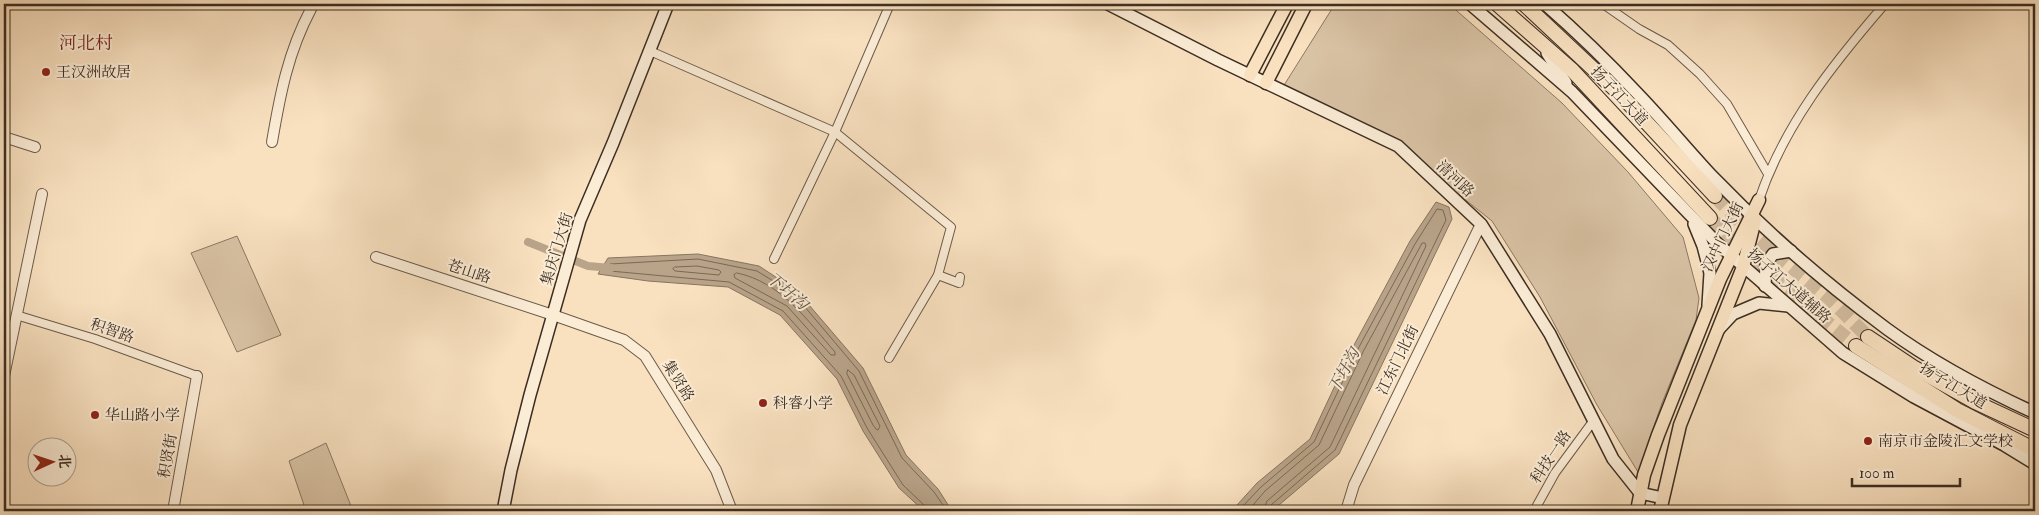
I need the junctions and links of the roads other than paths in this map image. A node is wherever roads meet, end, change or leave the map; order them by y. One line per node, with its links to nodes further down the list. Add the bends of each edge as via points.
1 (668, 4): 15 (main road, 集庆门大街)
2 (890, 4): 20 (street)
3 (1108, 4): 17 (main road, 清河路)
4 (1287, 4): 17 (main road)
5 (1306, 4): 18 (main road)
6 (1470, 4): 19 (main road, 扬子江大道辅路)
7 (1497, 4): 14 (highway, 扬子江大道)
8 (1524, 4): 13 (highway, 扬子江大道)
9 (1545, 4): 16 (main road, 扬子江大道辅路)
10 (1603, 4): 24 (street, via 1668,45 1700,74 1728,104)
11 (1884, 5): 24 (street, via 1841,55 1806,104)
12 (313, 7): 22 (street, via 300,30 282,81)
13 (1543, 21): 16 (main road); 26 (highway, 扬子江大道, via 1621,95)
14 (1535, 37): 19 (main road); 30 (highway, 扬子江大道, via 1572,70)
15 (650, 50): 20 (street); 43 (main road, 集庆门大街, via 580,220)
16 (1597, 53): 28 (main road, 扬子江大道辅路, via 1711,175)
17 (1250, 75): 18 (main road, 清河路)
18 (1266, 83): 31 (main road, 清河路, via 1398,146)
19 (1572, 92): 29 (main road, 扬子江大道辅路)
20 (835, 132): 35 (street); 37 (street, via 951,227)
21 (4, 137): 23 (street)
22 (272, 142)
23 (35, 147)
24 (1768, 174): 27 (street)
25 (42, 194): 42 (street)
26 (1715, 196)
27 (1760, 200): 28 (main road, 汉中门大街)
28 (1754, 216): 32 (main road, 扬子江大道辅路); 33 (main road, 汉中门大街); 36 (main road, 汉中门大街)
29 (1692, 217): 33 (main road, 扬子江大道辅路); 41 (main road, via 1704,246 1710,273)
30 (1710, 218)
31 (1481, 224): 51 (main road, 清河路, via 1550,334); 60 (street, 江东门北街, via 1354,485)
32 (1791, 250): 39 (main road, via 1773,254 1769,259); 50 (main road, 扬子江大道辅路, via 1888,330 1958,374)
33 (1731, 256): 36 (main road, 扬子江大道辅路); 41 (main road, 汉中门大街)
34 (376, 257): 43 (street, 苍山路)
35 (774, 259)
36 (1743, 267): 39 (main road, 扬子江大道辅路); 44 (main road, 汉中门大街)
37 (938, 275): 38 (street, via 959,282); 47 (street)
38 (960, 277)
39 (1765, 286): 40 (main road, 扬子江大道辅路)
40 (1788, 306): 44 (main road, via 1758,303 1733,314); 54 (main road, 扬子江大道辅路, via 1843,353 1914,397)
41 (1708, 309): 55 (main road, 汉中门大街, via 1658,435)
42 (16, 315): 48 (street); 49 (street, 积智路)
43 (553, 315): 58 (main road, 集庆门大街); 59 (street, 集贤路, via 624,340 645,356 716,470)
44 (1716, 332): 56 (main road, 汉中门大街, via 1680,424)
45 (1868, 337): 52 (highway, 扬子江大道, via 1975,402)
46 (1856, 346): 53 (highway, 扬子江大道, via 1957,410)
47 (890, 358)
48 (4, 376)
49 (197, 376): 57 (street, 积贤街)
50 (2035, 413)
51 (1594, 420): 55 (main road, 清河路, via 1613,459); 61 (street, 科技一路, via 1555,473)
52 (2035, 430)
53 (2035, 450)
54 (2035, 464)
55 (1640, 493): 56 (main road); 62 (main road, 汉中门大街)
56 (1663, 498): 63 (main road, 汉中门大街)
57 (173, 511)
58 (503, 511)
59 (732, 511)
60 (1346, 511)
61 (1534, 511)
62 (1637, 511)
63 (1660, 511)

